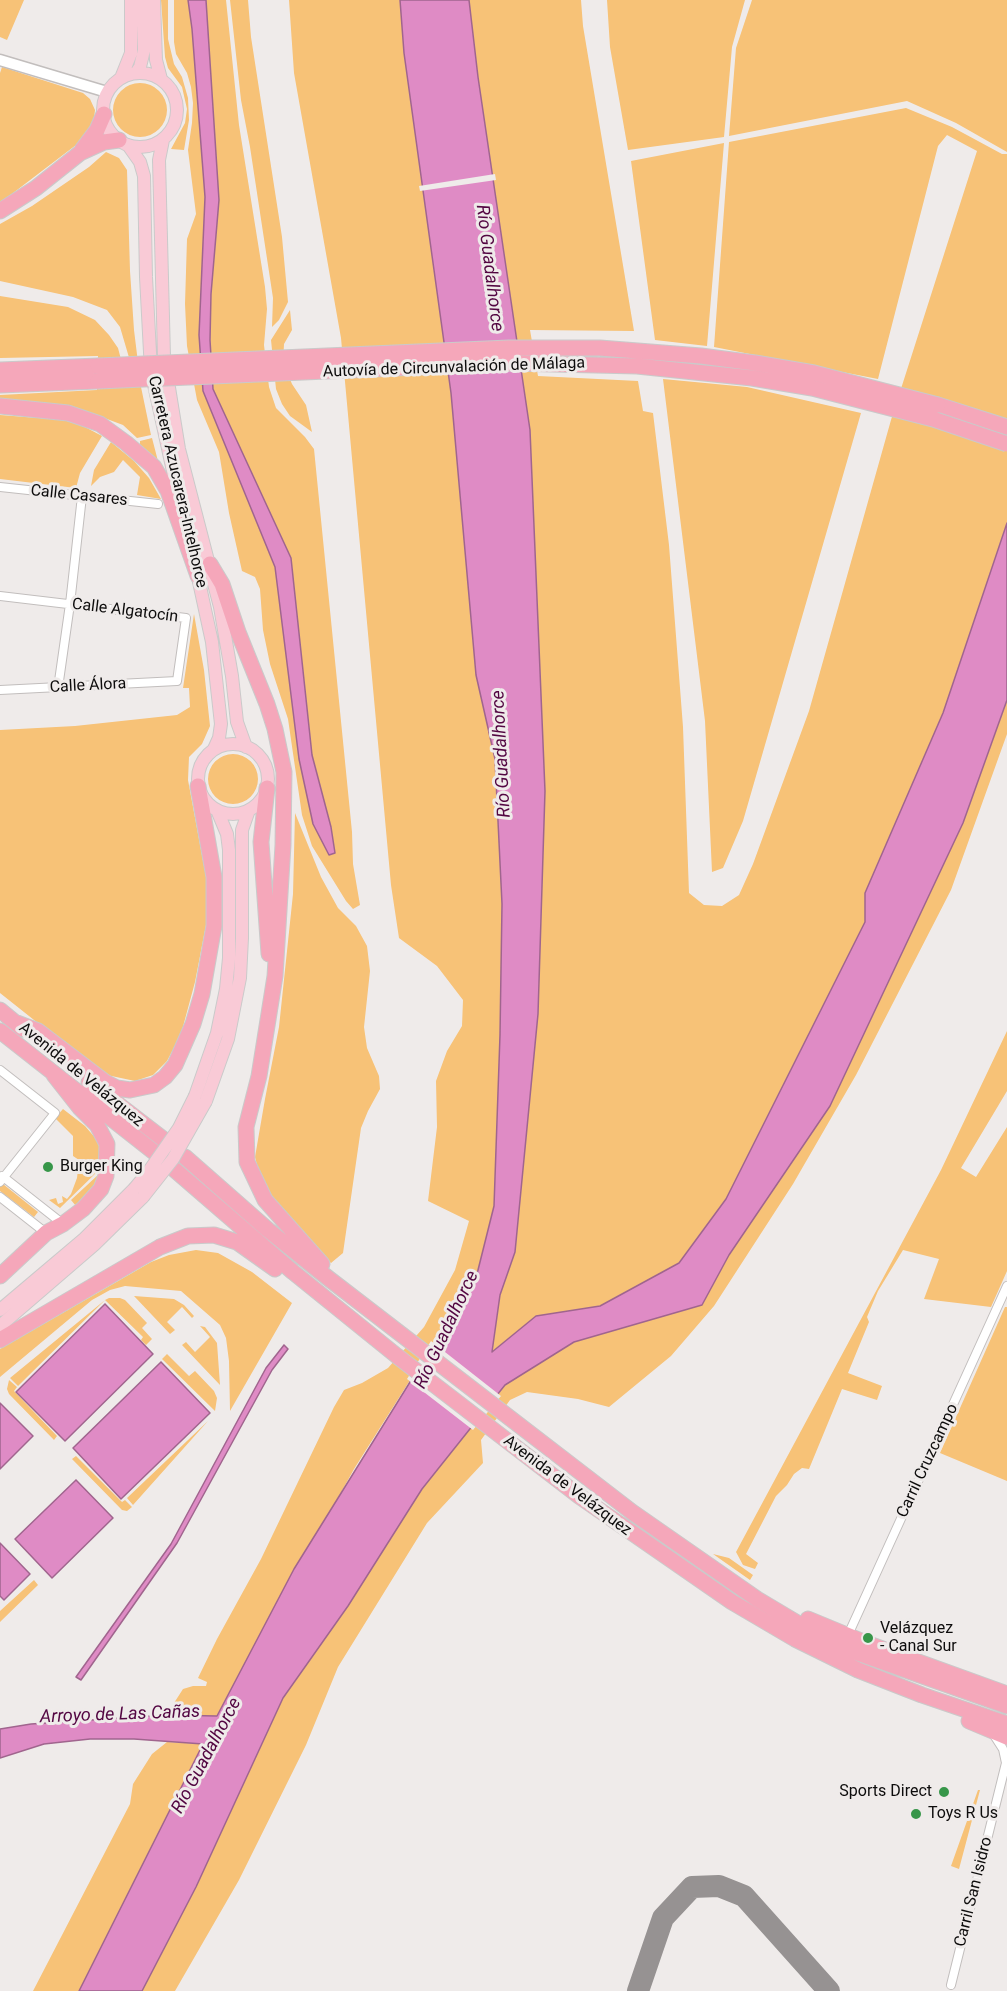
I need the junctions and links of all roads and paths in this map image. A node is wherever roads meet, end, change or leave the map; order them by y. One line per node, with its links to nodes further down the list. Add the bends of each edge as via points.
1 (131, 0): 6 (main road, via 131,53)
2 (142, 0): 5 (main road, via 144,50)
3 (154, 0): 7 (main road, via 156,60)
4 (0, 60): 8 (street)
5 (136, 73): 6 (main road); 7 (main road)
6 (122, 78): 8 (main road)
7 (161, 79): 10 (main road, via 173,92 177,109 174,126)
8 (107, 93): 9 (main road)
9 (104, 114): 11 (main road, via 109,129); 12 (highway)
10 (163, 140): 11 (main road, via 140,147); 23 (main road, Carretera Azucarera-Intelhorce, via 159,171 164,357 179,449)
11 (124, 143): 12 (highway, via 104,141); 24 (main road, Carretera Azucarera-Intelhorce, via 140,162 144,176 151,371)
12 (80, 153): 13 (highway)
13 (0, 211)
14 (0, 370): 15 (highway, Autovía de Circunvalación de Málaga)
15 (98, 373): 16 (highway, Autovía de Circunvalación de Málaga); 18 (highway, Autovía de Circunvalación de Málaga, bridge, via 508,348 637,350 814,373 899,393); 19 (highway, Autovía de Circunvalación de Málaga, bridge, via 510,363 637,366 741,376 812,388 933,419)
16 (0, 385)
17 (0, 406): 24 (highway, via 68,413 100,424 154,467 168,490)
18 (1007, 427)
19 (1007, 444)
20 (0, 487): 21 (street, Calle Casares)
21 (82, 496): 22 (street, Calle Casares); 26 (street)
22 (158, 504)
23 (210, 564): 30 (main road, Carretera Azucarera-Intelhorce, via 227,642 237,722); 38 (highway, via 222,584 267,704 284,772 279,933)
24 (198, 576): 31 (main road, Carretera Azucarera-Intelhorce, via 212,642 221,724)
25 (0, 596): 26 (street, Calle Algatocín)
26 (70, 604): 27 (street, Calle Algatocín, via 186,618); 28 (street)
27 (177, 681): 28 (street, Calle Álora)
28 (58, 688): 29 (street, Calle Álora)
29 (0, 690)
30 (246, 747): 31 (main road, via 225,745); 33 (main road, via 264,763)
31 (214, 749): 32 (main road, via 200,766)
32 (198, 786): 34 (main road, via 201,795); 37 (highway, via 213,877 214,926 202,994 175,1065 154,1085 130,1090 117,1088 38,1031)
33 (267, 788): 35 (main road, via 258,804); 38 (highway, via 261,842 269,952)
34 (217, 810): 35 (main road, via 232,814); 42 (main road, via 229,850 229,958 226,989)
35 (249, 810): 42 (main road, via 242,830 240,978 228,1039)
36 (0, 1010): 37 (highway, Avenida de Velázquez)
37 (17, 1023): 43 (highway, Avenida de Velázquez)
38 (268, 1023): 49 (highway, via 246,1127 247,1162 265,1200)
39 (0, 1031): 41 (highway, Avenida de Velázquez)
40 (0, 1070): 44 (street, via 55,1113)
41 (54, 1076): 43 (highway, Avenida de Velázquez); 47 (highway, via 97,1125 107,1144 106,1176 101,1188)
42 (201, 1099): 43 (main road, bridge, via 179,1128)
43 (169, 1155): 45 (main road, bridge); 49 (highway, Avenida de Velázquez); 52 (highway, Avenida de Velázquez)
44 (1, 1178): 47 (street)
45 (138, 1193): 54 (main road); 55 (main road, via 94,1245)
46 (0, 1197): 48 (street)
47 (63, 1224): 48 (highway)
48 (46, 1233): 50 (highway)
49 (330, 1275): 57 (highway, Avenida de Velázquez, via 343,1282 355,1299)
50 (0, 1276)
51 (1007, 1286): 53 (street, Carril Cruzcampo)
52 (315, 1295): 56 (highway, via 237,1242 214,1234 188,1236 160,1246); 60 (highway, Avenida de Velázquez, via 579,1496 732,1602 858,1670)
53 (1004, 1299): 58 (street, Carril Cruzcampo)
54 (0, 1310)
55 (0, 1326)
56 (0, 1340)
57 (694, 1555): 58 (highway, via 711,1560 808,1619); 61 (highway, Avenida de Velázquez, via 757,1599 852,1651)
58 (848, 1635): 59 (highway)
59 (1007, 1694)
60 (922, 1695): 62 (highway, Avenida de Velázquez); 63 (highway, via 942,1711)
61 (1007, 1706)
62 (1007, 1724)
63 (987, 1728): 64 (highway); 65 (street, via 998,1738)
64 (1007, 1737)
65 (1006, 1763): 66 (street, Carril San Isidro)
66 (951, 1985)

